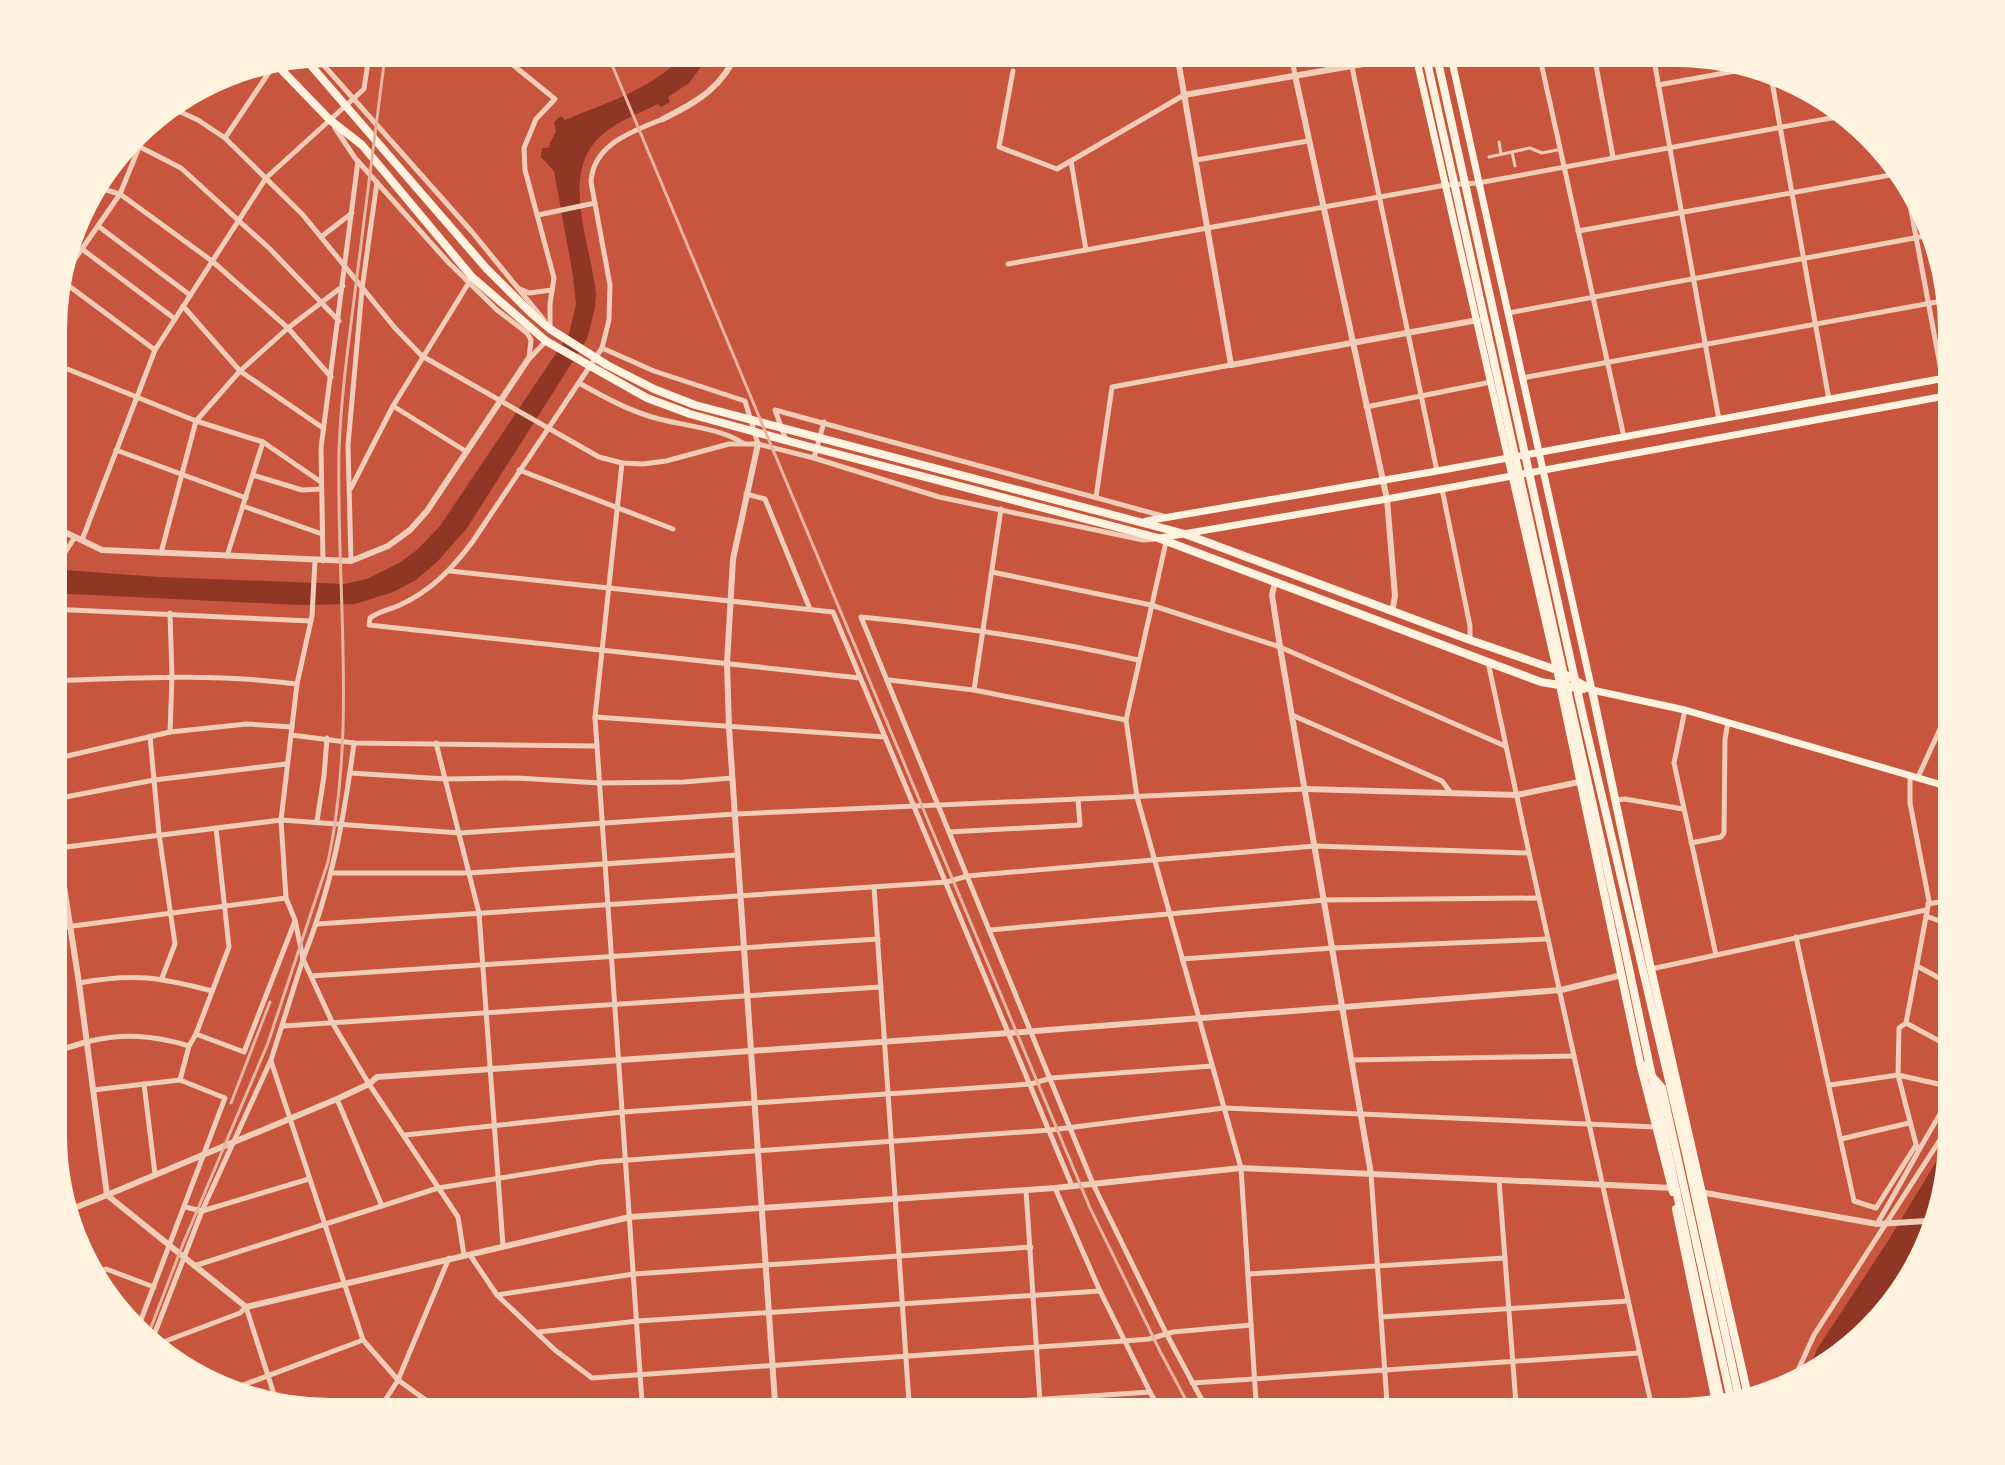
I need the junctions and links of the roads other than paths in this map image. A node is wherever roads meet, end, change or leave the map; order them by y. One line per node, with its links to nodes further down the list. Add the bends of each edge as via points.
1 (322, 62): 26 (street)
2 (368, 62): 26 (street, via 364,89)
3 (509, 62): 65 (street, via 555,99 536,119 524,148)
4 (732, 62): 32 (street, via 709,92)
5 (309, 63): 27 (highway)
6 (1178, 63): 25 (street)
7 (1293, 63): 22 (street)
8 (1351, 63): 17 (street)
9 (1367, 63): 17 (street)
10 (1418, 63): 55 (main road)
11 (1427, 63): 430 (highway, via 1623,940)
12 (1438, 63): 427 (highway)
13 (1453, 63): 54 (main road)
14 (1541, 63): 50 (street)
15 (1596, 63): 45 (street)
16 (1654, 63): 24 (street)
17 (1352, 66): 22 (street); 59 (street)
18 (280, 67): 33 (highway)
19 (269, 69): 35 (street)
20 (1740, 70): 24 (street)
21 (1013, 71): 48 (street, via 999,147 1057,169)
22 (1295, 75): 25 (street); 37 (street)
23 (1772, 81): 34 (street)
24 (1658, 85): 40 (street)
25 (1184, 95): 46 (street); 48 (street)
26 (353, 97): 27 (street); 84 (street)
27 (345, 105): 33 (street); 101 (highway, via 486,268)
28 (177, 110): 35 (street)
29 (1831, 112): 31 (street)
30 (1838, 117): 31 (street)
31 (1832, 118): 34 (street)
32 (663, 119): 61 (street, via 605,149 592,171)
33 (330, 120): 47 (street); 52 (street); 100 (highway, via 362,145 472,277)
34 (1780, 127): 40 (street); 57 (street)
35 (225, 138): 52 (street)
36 (143, 139): 39 (street)
37 (1308, 141): 46 (street); 62 (street)
38 (1499, 142): 43 (street)
39 (140, 147): 58 (street); 66 (street, via 181,168)
40 (1670, 147): 45 (street); 64 (street)
41 (1557, 150): 42 (street)
42 (1512, 152): 43 (street); 49 (street)
43 (1502, 154): 44 (street)
44 (1489, 157)
45 (1613, 157): 50 (street)
46 (1196, 160): 68 (street)
47 (358, 161): 53 (street); 63 (street)
48 (1071, 161): 74 (street)
49 (1515, 166)
50 (1563, 167): 54 (street); 69 (street)
51 (1895, 177): 57 (street)
52 (266, 178): 66 (street); 71 (street)
53 (377, 182): 81 (street); 85 (street)
54 (1478, 183): 55 (street); 93 (main road)
55 (1446, 185): 59 (street); 95 (main road)
56 (103, 189): 58 (street)
57 (1794, 193): 64 (street); 75 (street)
58 (120, 194): 67 (street); 76 (street)
59 (1380, 197): 62 (street); 102 (street)
60 (1909, 201): 72 (street)
61 (592, 203): 65 (street); 106 (street, via 611,296)
62 (1324, 207): 68 (street); 104 (street)
63 (353, 213): 71 (street); 79 (street)
64 (1681, 213): 69 (street); 80 (street)
65 (538, 215): 86 (street, via 554,278)
66 (238, 222): 76 (street); 90 (street)
67 (98, 226): 73 (street); 87 (street)
68 (1208, 228): 74 (street); 111 (street)
69 (1578, 231): 88 (street)
70 (1926, 236): 72 (street)
71 (321, 237): 79 (street)
72 (1916, 238): 75 (street); 91 (street)
73 (82, 249): 78 (street); 94 (street)
74 (1086, 250): 77 (street)
75 (1804, 260): 80 (street); 98 (street)
76 (212, 261): 87 (street); 99 (street)
77 (1008, 264)
78 (70, 265)
79 (346, 265): 82 (street); 85 (street)
80 (1694, 278): 88 (street); 105 (street)
81 (468, 284): 97 (street); 108 (street)
82 (343, 286): 90 (street); 96 (street)
83 (66, 287): 107 (street)
84 (517, 287): 86 (street, via 529,293); 101 (street)
85 (362, 289): 108 (street); 151 (street, via 348,445)
86 (552, 290): 101 (street)
87 (190, 296): 92 (street)
88 (1592, 296): 93 (street); 110 (street)
89 (1941, 301): 91 (street)
90 (320, 303): 96 (street); 99 (street)
91 (1928, 304): 98 (street); 114 (street)
92 (183, 306): 94 (street); 113 (street)
93 (1508, 313): 116 (main road)
94 (175, 319): 107 (street)
95 (1478, 320): 102 (street); 118 (main road)
96 (339, 321): 115 (street)
97 (514, 324): 100 (street); 109 (street, via 531,340)
98 (1818, 324): 105 (street); 123 (street)
99 (288, 328): 113 (street); 115 (street)
100 (532, 330): 103 (highway)
101 (552, 330): 161 (highway, via 607,365 695,405)
102 (1409, 331): 104 (street); 120 (street)
103 (549, 342): 109 (street); 167 (highway, via 647,398 690,414)
104 (1352, 342): 111 (street); 126 (street)
105 (1705, 344): 110 (street); 127 (street)
106 (602, 348): 119 (street); 135 (street, via 745,401)
107 (155, 350): 121 (street)
108 (422, 356): 124 (street); 125 (street)
109 (529, 358): 124 (street)
110 (1607, 363): 116 (street); 132 (street)
111 (1231, 365): 154 (street, via 1112,387)
112 (62, 367): 121 (street)
113 (240, 371): 128 (street); 130 (street)
114 (1942, 374)
115 (331, 377): 130 (street)
116 (1522, 378): 139 (main road)
117 (1942, 379): 123 (main road)
118 (1491, 382): 120 (street); 141 (main road)
119 (579, 383): 131 (street); 134 (street, via 655,418)
120 (1421, 396): 126 (street); 145 (street)
121 (137, 397): 128 (street); 136 (street)
122 (1942, 397): 144 (main road)
123 (1829, 400): 127 (main road)
124 (500, 403): 131 (street); 137 (street)
125 (393, 406): 137 (street); 151 (street)
126 (1366, 407): 149 (street)
127 (1719, 420): 132 (main road)
128 (196, 421): 133 (street); 146 (street)
129 (824, 422): 138 (street, via 775,410); 140 (street); 154 (street)
130 (324, 428): 150 (street)
131 (545, 428): 142 (street, via 599,457); 143 (street)
132 (1624, 437): 139 (main road)
133 (263, 442): 147 (street); 150 (street)
134 (744, 443): 135 (street); 142 (street, via 666,461)
135 (758, 444): 138 (street); 153 (street)
136 (116, 450): 146 (street); 166 (street)
137 (467, 452): 172 (street, via 410,530)
138 (790, 452): 140 (street)
139 (1539, 452): 141 (main road); 144 (main road)
140 (814, 458): 159 (street, via 939,497)
141 (1508, 458): 145 (main road); 148 (main road)
142 (622, 463): 158 (street)
143 (519, 470): 158 (street); 173 (street)
144 (1543, 470): 148 (main road); 199 (main road)
145 (1437, 471): 149 (main road)
146 (182, 474): 155 (street); 168 (street)
147 (253, 475): 150 (street, via 302,490); 155 (street)
148 (1511, 476): 152 (main road); 191 (main road)
149 (1383, 481): 156 (street); 160 (main road)
150 (321, 486): 164 (street)
151 (350, 489): 172 (street)
152 (1442, 489): 156 (main road); 185 (street)
153 (746, 494): 177 (street); 180 (street, via 765,499)
154 (1096, 497): 160 (street)
155 (246, 498): 157 (street)
156 (1387, 499): 165 (main road); 181 (street)
157 (243, 506): 164 (street); 170 (street)
158 (618, 507): 162 (street); 176 (street)
159 (1001, 509): 167 (street); 174 (street)
160 (1164, 517): 161 (main road)
161 (1146, 521): 165 (highway)
162 (673, 529)
163 (62, 531): 166 (street)
164 (322, 534): 171 (street)
165 (1185, 534): 167 (main road); 181 (highway)
166 (79, 539): 168 (street, via 102,550); 169 (street)
167 (1162, 540): 175 (highway); 178 (street)
168 (161, 553): 170 (street)
169 (62, 554)
170 (227, 556): 171 (street)
171 (319, 561): 172 (street); 183 (street)
172 (351, 561)
173 (450, 571): 176 (street); 187 (street, via 425,591 378,612 369,625)
174 (992, 572): 178 (street); 184 (street)
175 (1275, 582): 186 (street); 189 (highway)
176 (609, 589): 177 (street); 187 (street)
177 (729, 602): 180 (street); 190 (street)
178 (1151, 605): 186 (street); 188 (street)
179 (62, 609): 182 (street)
180 (810, 610): 193 (street, via 833,612)
181 (1392, 612): 185 (highway)
182 (170, 613): 183 (street); 192 (street)
183 (312, 618): 196 (street)
184 (984, 630): 188 (street); 194 (street, via 861,617); 198 (street)
185 (1470, 640): 191 (highway)
186 (1280, 647): 201 (street); 216 (street)
187 (602, 649): 190 (street); 202 (street)
188 (1138, 660): 203 (street)
189 (1487, 661): 197 (highway); 216 (street)
190 (727, 663): 193 (street); 207 (street)
191 (1557, 670): 197 (main road); 199 (highway)
192 (172, 677): 195 (street); 196 (street); 208 (street)
193 (860, 678): 211 (street)
194 (889, 680): 198 (street); 235 (street)
195 (62, 681)
196 (297, 684): 206 (street)
197 (1560, 685): 199 (highway); 224 (highway)
198 (974, 690): 203 (street)
199 (1592, 690): 200 (main road); 233 (highway)
200 (1685, 710): 205 (main road); 236 (street, via 1674,763)
201 (1292, 715): 227 (street); 228 (street, via 1442,781)
202 (595, 717): 207 (street); 215 (street)
203 (1126, 720): 230 (street)
204 (1942, 721): 220 (street)
205 (1728, 722): 220 (main road); 246 (street, via 1724,833)
206 (292, 727): 208 (street, via 247,724); 209 (street)
207 (729, 728): 211 (street); 221 (street)
208 (170, 732): 210 (street)
209 (291, 735): 212 (street); 218 (street)
210 (150, 736): 217 (street); 223 (street)
211 (885, 737): 234 (street)
212 (327, 738): 213 (street); 239 (street)
213 (354, 743): 214 (street); 219 (street)
214 (436, 743): 215 (street); 222 (street)
215 (597, 746): 225 (street)
216 (1505, 746): 229 (street)
217 (63, 757)
218 (286, 764): 223 (street); 238 (street)
219 (350, 773): 222 (street); 240 (street)
220 (1914, 776): 226 (main road); 266 (street, via 1908,789)
221 (732, 778): 225 (street); 237 (street)
222 (446, 779): 225 (street); 244 (street)
223 (154, 780): 231 (street); 245 (street)
224 (1579, 782): 229 (street); 288 (highway)
225 (600, 783): 241 (street)
226 (1942, 785)
227 (1306, 789): 228 (street); 230 (street); 247 (street)
228 (1451, 793): 229 (street)
229 (1517, 795): 249 (street)
230 (1137, 797): 232 (street); 251 (street)
231 (63, 798)
232 (1078, 799): 235 (street); 243 (street, via 1080,825)
233 (1615, 800): 236 (street); 287 (highway)
234 (915, 806): 235 (street); 237 (street); 256 (street)
235 (939, 806): 243 (street)
236 (1683, 809): 246 (street)
237 (735, 814): 241 (street); 250 (street)
238 (281, 820): 239 (street); 242 (street); 260 (street)
239 (317, 821): 240 (street)
240 (344, 824): 244 (street); 253 (street)
241 (603, 824): 244 (street); 252 (street)
242 (216, 828): 245 (street); 265 (street)
243 (949, 832): 255 (street)
244 (460, 833): 254 (street)
245 (159, 834): 248 (street); 267 (street)
246 (1691, 843): 281 (street)
247 (1315, 846): 249 (street); 251 (street); 262 (street)
248 (63, 847)
249 (1529, 853): 261 (street)
250 (737, 855): 252 (street); 259 (street)
251 (1154, 860): 255 (street); 269 (street)
252 (606, 863): 254 (street); 264 (street)
253 (333, 873): 254 (street); 272 (street)
254 (469, 873): 268 (street)
255 (967, 876): 256 (street); 275 (street)
256 (947, 882): 257 (street); 305 (street)
257 (874, 887): 259 (street); 277 (street)
258 (63, 888): 273 (street)
259 (740, 896): 264 (street); 279 (street)
260 (286, 898): 265 (street); 271 (street)
261 (1539, 898): 262 (street); 278 (street)
262 (1325, 900): 269 (street); 280 (street)
263 (1942, 904): 266 (street)
264 (609, 905): 268 (street); 282 (street)
265 (225, 906): 267 (street); 295 (street, via 229,947)
266 (1927, 910): 270 (street); 276 (street); 286 (street)
267 (172, 913): 273 (street); 290 (street, via 175,944)
268 (479, 913): 272 (street); 285 (street)
269 (1170, 914): 275 (street); 284 (street)
270 (1942, 919)
271 (295, 920): 283 (street); 306 (street, via 244,1052)
272 (317, 924): 283 (street)
273 (71, 926): 274 (street); 292 (street)
274 (63, 927)
275 (989, 930): 304 (street)
276 (1796, 937): 281 (street); 326 (street)
277 (878, 939): 279 (street); 293 (street)
278 (1548, 939): 280 (street); 294 (street)
279 (744, 948): 282 (street); 296 (street)
280 (1333, 948): 284 (street); 298 (street)
281 (1716, 955): 287 (street)
282 (612, 956): 285 (street); 297 (street)
283 (303, 959): 289 (street); 303 (street)
284 (1182, 959): 300 (street)
285 (482, 965): 289 (street); 299 (street)
286 (1917, 966): 291 (street); 301 (street)
287 (1651, 969): 366 (highway)
288 (1622, 975): 294 (street); 317 (highway)
289 (311, 976): 302 (street)
290 (162, 978): 292 (street, via 112,977); 295 (street)
291 (1942, 979)
292 (79, 983): 308 (street)
293 (881, 987): 296 (street); 307 (street)
294 (1561, 990): 298 (street); 313 (street)
295 (212, 991): 306 (street)
296 (747, 995): 297 (street); 312 (street)
297 (615, 1004): 299 (street); 314 (street)
298 (1343, 1006): 300 (street); 316 (street)
299 (486, 1013): 302 (street); 319 (street)
300 (1198, 1017): 304 (street); 318 (street)
301 (1906, 1023): 309 (street); 320 (street, via 1899,1028)
302 (333, 1024): 303 (street); 324 (street)
303 (283, 1026): 315 (street)
304 (1031, 1030): 305 (street); 321 (street)
305 (1009, 1033): 307 (street); 325 (street)
306 (196, 1034): 310 (street)
307 (885, 1041): 312 (street); 329 (street)
308 (86, 1042): 310 (street, via 131,1035); 311 (street); 328 (street)
309 (1942, 1042)
310 (189, 1046): 322 (street)
311 (63, 1049)
312 (751, 1051): 314 (street); 331 (street)
313 (1574, 1056): 316 (street); 338 (street)
314 (619, 1058): 319 (street); 334 (street)
315 (271, 1060): 336 (street); 347 (street)
316 (1353, 1060): 335 (street)
317 (1640, 1063): 341 (highway); 429 (highway, via 1662,1088)
318 (1212, 1066): 321 (street); 332 (street)
319 (490, 1068): 324 (street, via 377,1077); 339 (street)
320 (1898, 1075): 326 (street); 327 (street); 337 (street)
321 (1051, 1078): 325 (street); 340 (street)
322 (180, 1080): 323 (street); 351 (street, via 225,1098)
323 (144, 1084): 328 (street); 354 (street)
324 (369, 1084): 330 (street); 343 (street)
325 (1031, 1084): 329 (street); 342 (street)
326 (1830, 1085): 345 (street)
327 (1942, 1085)
328 (93, 1090): 367 (street)
329 (888, 1094): 331 (street); 346 (street)
330 (337, 1099): 336 (street); 369 (street)
331 (754, 1102): 334 (street); 349 (street)
332 (1224, 1108): 335 (street); 340 (street); 353 (street)
333 (1942, 1109): 350 (street)
334 (623, 1112): 339 (street); 352 (street)
335 (1362, 1113): 338 (street); 355 (street)
336 (290, 1119): 347 (street); 356 (street)
337 (1909, 1123): 345 (street); 348 (street)
338 (1590, 1124): 341 (street); 360 (street)
339 (494, 1126): 343 (street); 357 (street)
340 (1069, 1127): 342 (street); 359 (street)
341 (1655, 1127): 364 (highway)
342 (1051, 1130): 346 (street); 361 (street)
343 (405, 1135): 362 (street)
344 (1942, 1136): 377 (street)
345 (1841, 1139): 348 (street, via 1854,1201 1876,1208)
346 (891, 1141): 349 (street); 368 (street)
347 (235, 1142): 351 (street); 373 (street)
348 (1916, 1145): 350 (street)
349 (757, 1150): 352 (street); 371 (street)
350 (1919, 1153): 377 (street)
351 (204, 1155): 354 (street); 370 (street)
352 (627, 1160): 357 (street); 374 (street)
353 (1241, 1168): 355 (street); 359 (street); 391 (street)
354 (155, 1174): 367 (street)
355 (1371, 1174): 358 (street); 387 (street)
356 (309, 1179): 373 (street); 376 (street)
357 (498, 1180): 362 (street); 379 (street)
358 (1499, 1180): 360 (street); 385 (street)
359 (1093, 1184): 361 (street); 407 (street)
360 (1603, 1185): 364 (street); 397 (street)
361 (1072, 1186): 363 (street)
362 (438, 1188): 369 (street); 381 (street, via 458,1217)
363 (1055, 1188): 365 (street); 394 (street)
364 (1672, 1188): 366 (street); 431 (highway)
365 (1026, 1190): 368 (street); 380 (street)
366 (1703, 1193): 377 (street); 426 (highway)
367 (107, 1195): 372 (street); 378 (street)
368 (895, 1199): 371 (street); 382 (street)
369 (382, 1206): 376 (street)
370 (185, 1207): 373 (street); 378 (street)
371 (761, 1208): 374 (street); 386 (street)
372 (72, 1209)
373 (202, 1211): 383 (street)
374 (630, 1217): 379 (street); 390 (street)
375 (1929, 1221): 377 (street)
376 (324, 1224): 388 (street); 392 (street)
377 (1883, 1224): 419 (street, via 1814,1335)
378 (169, 1246): 383 (street); 393 (street)
379 (503, 1246): 381 (street)
380 (1031, 1247): 382 (street); 396 (street)
381 (467, 1254): 384 (street); 395 (street)
382 (899, 1256): 386 (street); 398 (street)
383 (186, 1258): 388 (street); 408 (street)
384 (449, 1258): 392 (street); 422 (street)
385 (1505, 1258): 387 (street); 400 (street)
386 (765, 1264): 390 (street); 401 (street)
387 (1377, 1265): 391 (street); 402 (street)
388 (193, 1266): 399 (street)
389 (100, 1271): 393 (street)
390 (634, 1274): 395 (street); 403 (street)
391 (1248, 1274): 405 (street)
392 (343, 1283): 399 (street); 409 (street)
393 (154, 1287): 404 (street)
394 (1100, 1291): 396 (street); 410 (street)
395 (497, 1295): 406 (street)
396 (1034, 1295): 398 (street); 412 (street)
397 (1628, 1301): 400 (street); 413 (street)
398 (902, 1303): 401 (street); 414 (street)
399 (246, 1307): 411 (street); 420 (street)
400 (1509, 1308): 402 (street); 415 (street)
401 (768, 1312): 403 (street); 416 (street)
402 (1381, 1317): 417 (street)
403 (638, 1321): 406 (street); 418 (street)
404 (140, 1323)
405 (1251, 1325): 407 (street); 421 (street)
406 (538, 1332): 418 (street, via 592,1378)
407 (1166, 1333): 410 (street); 423 (street)
408 (152, 1335)
409 (363, 1340): 420 (street); 422 (street)
410 (1124, 1341): 412 (street); 425 (street)
411 (160, 1342)
412 (1038, 1348): 414 (street); 432 (street)
413 (1639, 1353): 415 (street); 444 (street)
414 (906, 1357): 416 (street); 437 (street)
415 (1514, 1361): 417 (street); 443 (street)
416 (772, 1365): 418 (street); 436 (street)
417 (1385, 1370): 421 (street); 442 (street)
418 (641, 1373): 435 (street)
419 (1797, 1373)
420 (267, 1376): 424 (street); 428 (street)
421 (1255, 1379): 423 (street); 441 (street)
422 (398, 1380): 433 (street); 434 (street)
423 (1192, 1383): 440 (street)
424 (239, 1387)
425 (1150, 1392): 432 (street); 439 (street)
426 (1747, 1393)
427 (1739, 1395)
428 (274, 1397)
429 (1730, 1397)
430 (1718, 1399)
431 (1718, 1399)
432 (1040, 1400): 438 (street)
433 (384, 1402)
434 (429, 1402)
435 (642, 1402)
436 (776, 1402)
437 (909, 1402)
438 (999, 1403)
439 (1156, 1403)
440 (1203, 1403)
441 (1256, 1403)
442 (1387, 1403)
443 (1516, 1403)
444 (1651, 1403)

